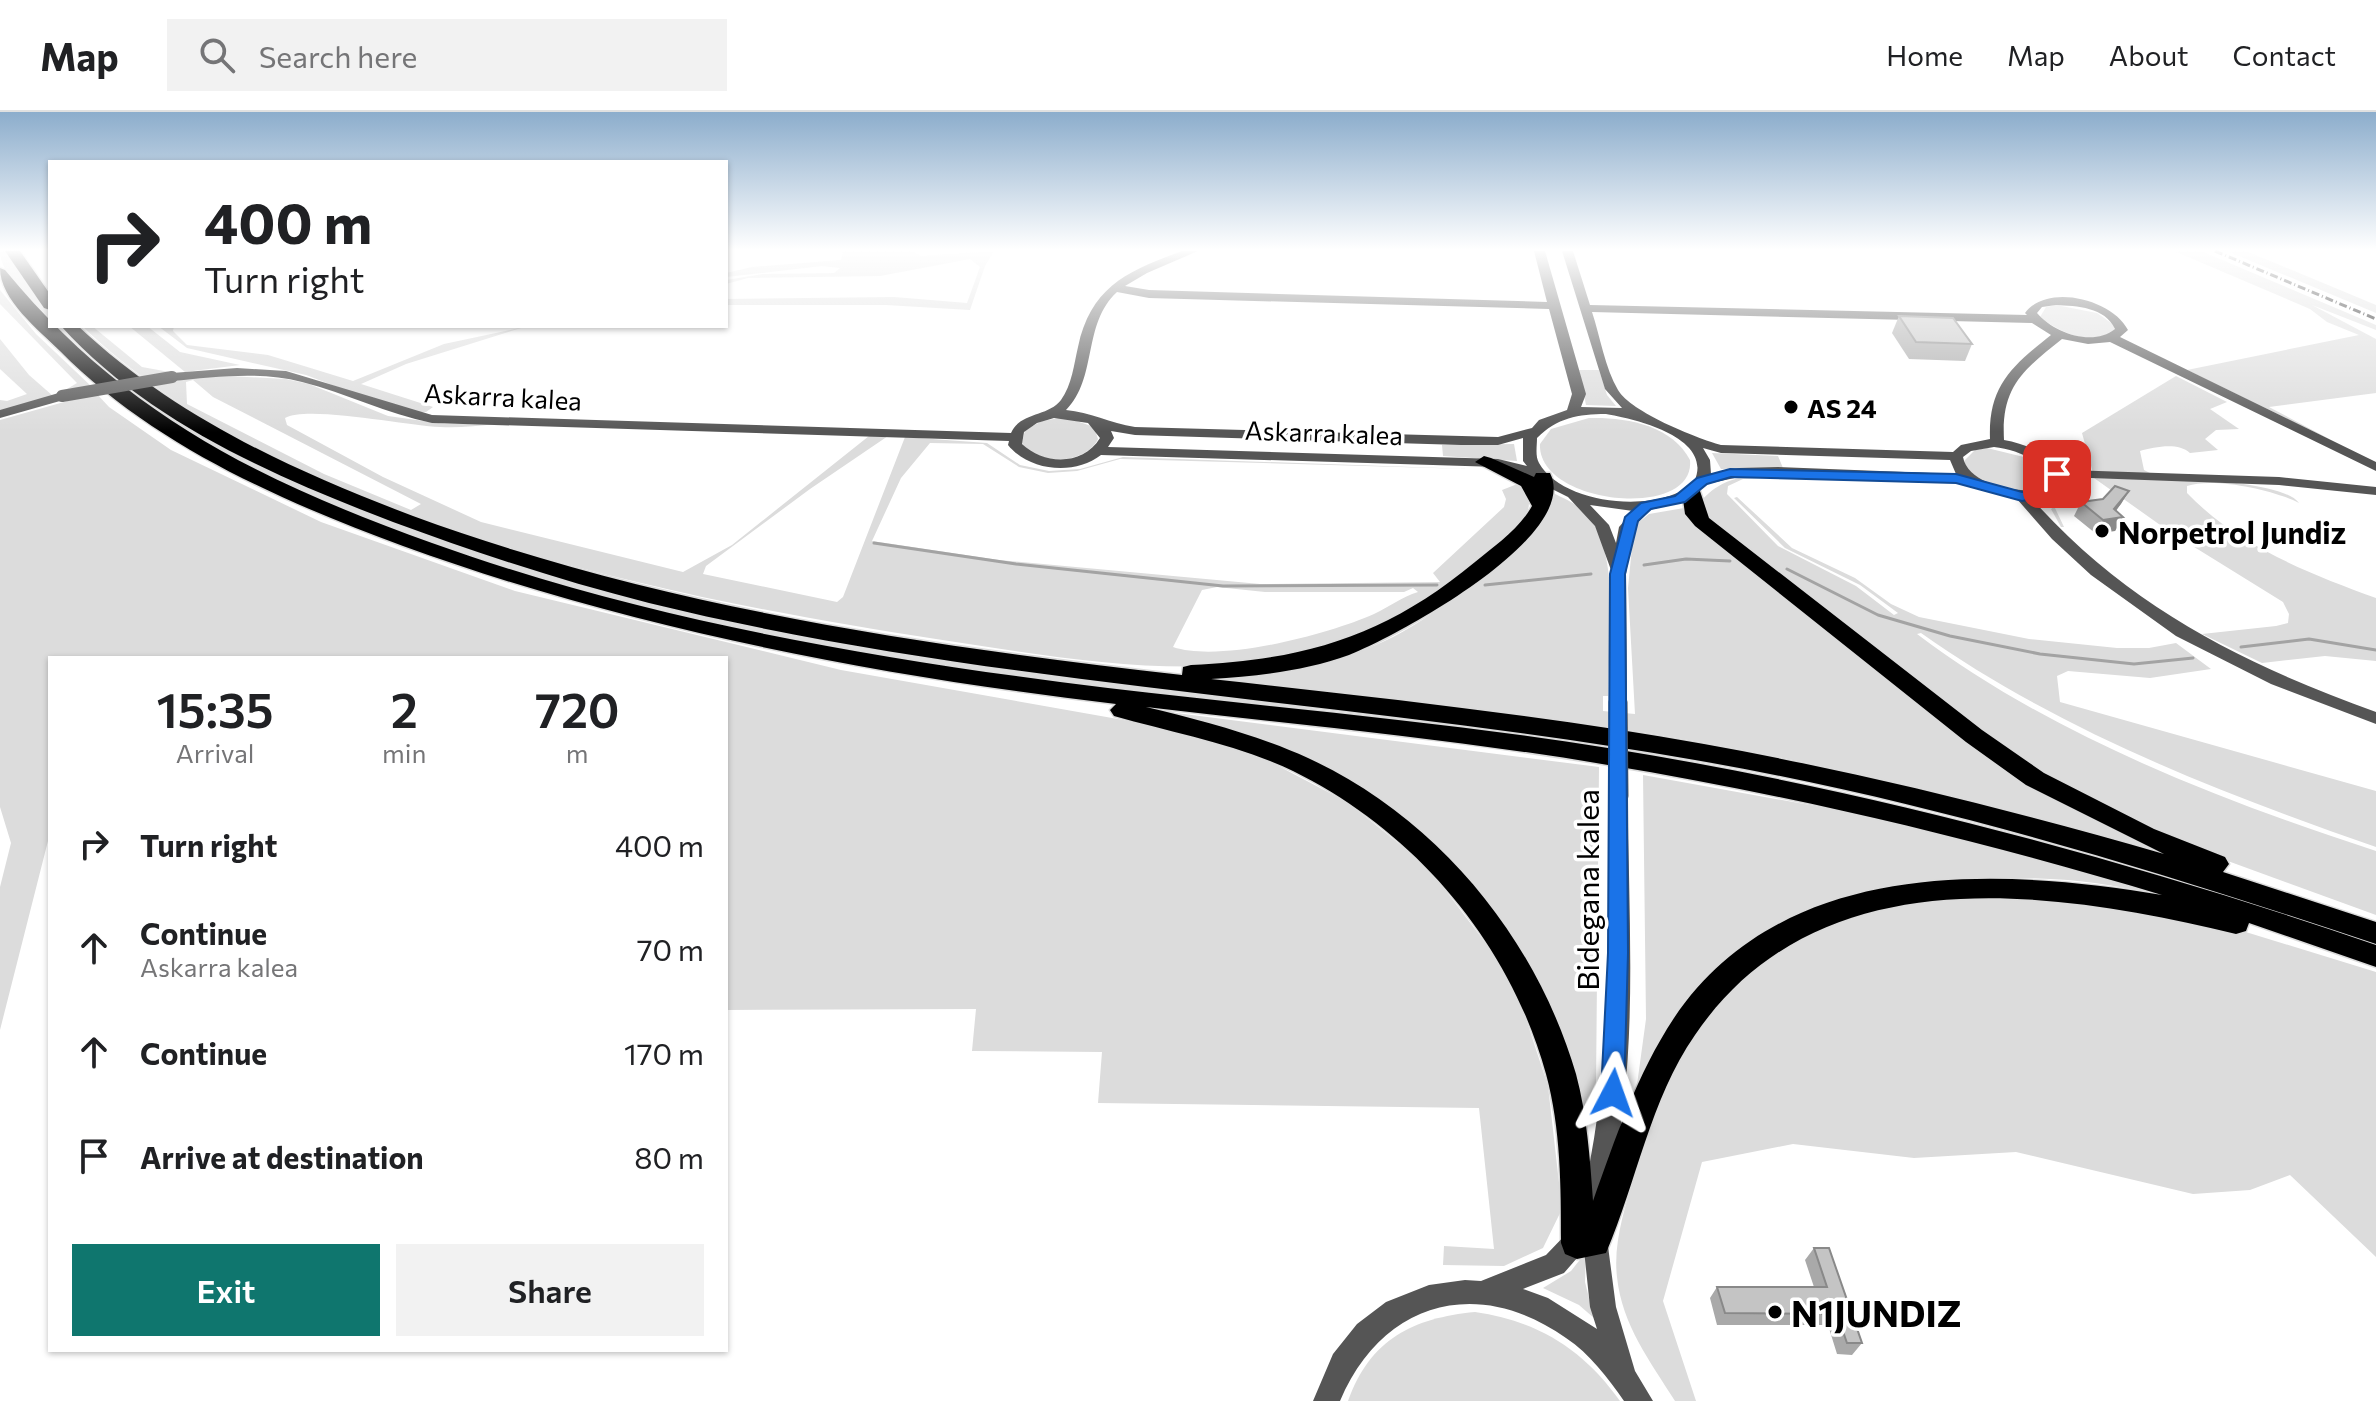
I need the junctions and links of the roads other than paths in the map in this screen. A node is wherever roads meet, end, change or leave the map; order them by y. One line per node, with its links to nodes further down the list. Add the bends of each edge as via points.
1 (28, 311): 38 (highway, via 102,383 154,420 296,497 406,541 569,594 698,627)
2 (1098, 311): 12 (street)
3 (1555, 311): 13 (street, via 1579,394)
4 (1586, 311): 17 (street, via 1614,394)
5 (1714, 311): 8 (street)
6 (2032, 311): 8 (street)
7 (2099, 311): 11 (street, via 2116,319 2122,330)
8 (2034, 319): 10 (street)
9 (71, 328): 37 (highway, via 131,381 239,448 425,528 579,577 704,609)
10 (2060, 334): 11 (street); 22 (street, via 2005,384 1996,413)
11 (2112, 338): 26 (street)
12 (1071, 397): 15 (street); 16 (street)
13 (1572, 413): 17 (street); 19 (street, Askarra kalea)
14 (0, 414): 20 (street, Askarra kalea, bridge, via 62,396 172,377 251,372 300,378 380,408 432,419)
15 (1054, 414): 16 (street); 20 (street, via 1024,425)
16 (1086, 417): 18 (street)
17 (1646, 419): 21 (street)
18 (1102, 426): 19 (street, Askarra kalea, via 1473,442); 23 (street, via 1107,438)
19 (1535, 431): 28 (street, via 1528,453)
20 (1015, 437): 23 (street, Askarra kalea, via 1021,452 1044,462 1075,461)
21 (1687, 439): 24 (street, via 1721,449); 30 (street, via 1703,460)
22 (1997, 444): 24 (street, via 1975,445); 33 (street, via 2040,459 2057,474 2056,488)
23 (1100, 451): 25 (street, Askarra kalea)
24 (1956, 456): 29 (street, via 1958,468)
25 (1484, 462): 28 (street, Askarra kalea, via 1517,465); 34 (highway, via 1528,482)
26 (2376, 467)
27 (2068, 474): 31 (street, via 2279,481)
28 (1543, 477): 32 (street, Askarra kalea); 34 (highway)
29 (1971, 480): 30 (street, via 1750,471); 33 (street)
30 (1697, 487): 35 (street, via 1680,499); 40 (highway, via 1695,514 1702,522 2035,779 2145,836)
31 (2376, 491)
32 (1568, 492): 35 (street, via 1614,505); 36 (street, Bidegana kalea, via 1602,525)
33 (2022, 496): 39 (street, via 2069,550 2167,624 2260,673)
34 (1542, 506): 37 (highway, via 1522,532 1421,615 1377,638 1320,657 1222,672)
35 (1646, 506): 36 (street, Bidegana kalea, via 1626,527)
36 (1618, 574): 44 (street, Bidegana kalea, bridge, via 1617,1040 1604,1159)
37 (987, 660): 41 (highway, via 1430,712 1736,757 2060,833)
38 (892, 664): 42 (highway, via 1482,739 1745,779 2087,862); 44 (highway, via 1147,716 1227,738 1302,766 1393,823 1473,901 1499,937 1542,1021 1561,1074)
39 (2376, 718)
40 (2376, 922)
41 (2376, 933)
42 (2376, 956)
43 (2376, 964): 44 (highway, via 2193,911 2068,891 1951,887 1896,894 1834,913 1739,964 1686,1023 1659,1071)
44 (1586, 1243): 45 (street, Bidegana kalea, via 1555,1264); 46 (street)
45 (1485, 1292): 46 (street, via 1530,1304 1574,1327); 47 (street, via 1439,1293 1396,1308 1361,1336 1334,1375)
46 (1624, 1375): 48 (street)
47 (1326, 1401)
48 (1640, 1401)

